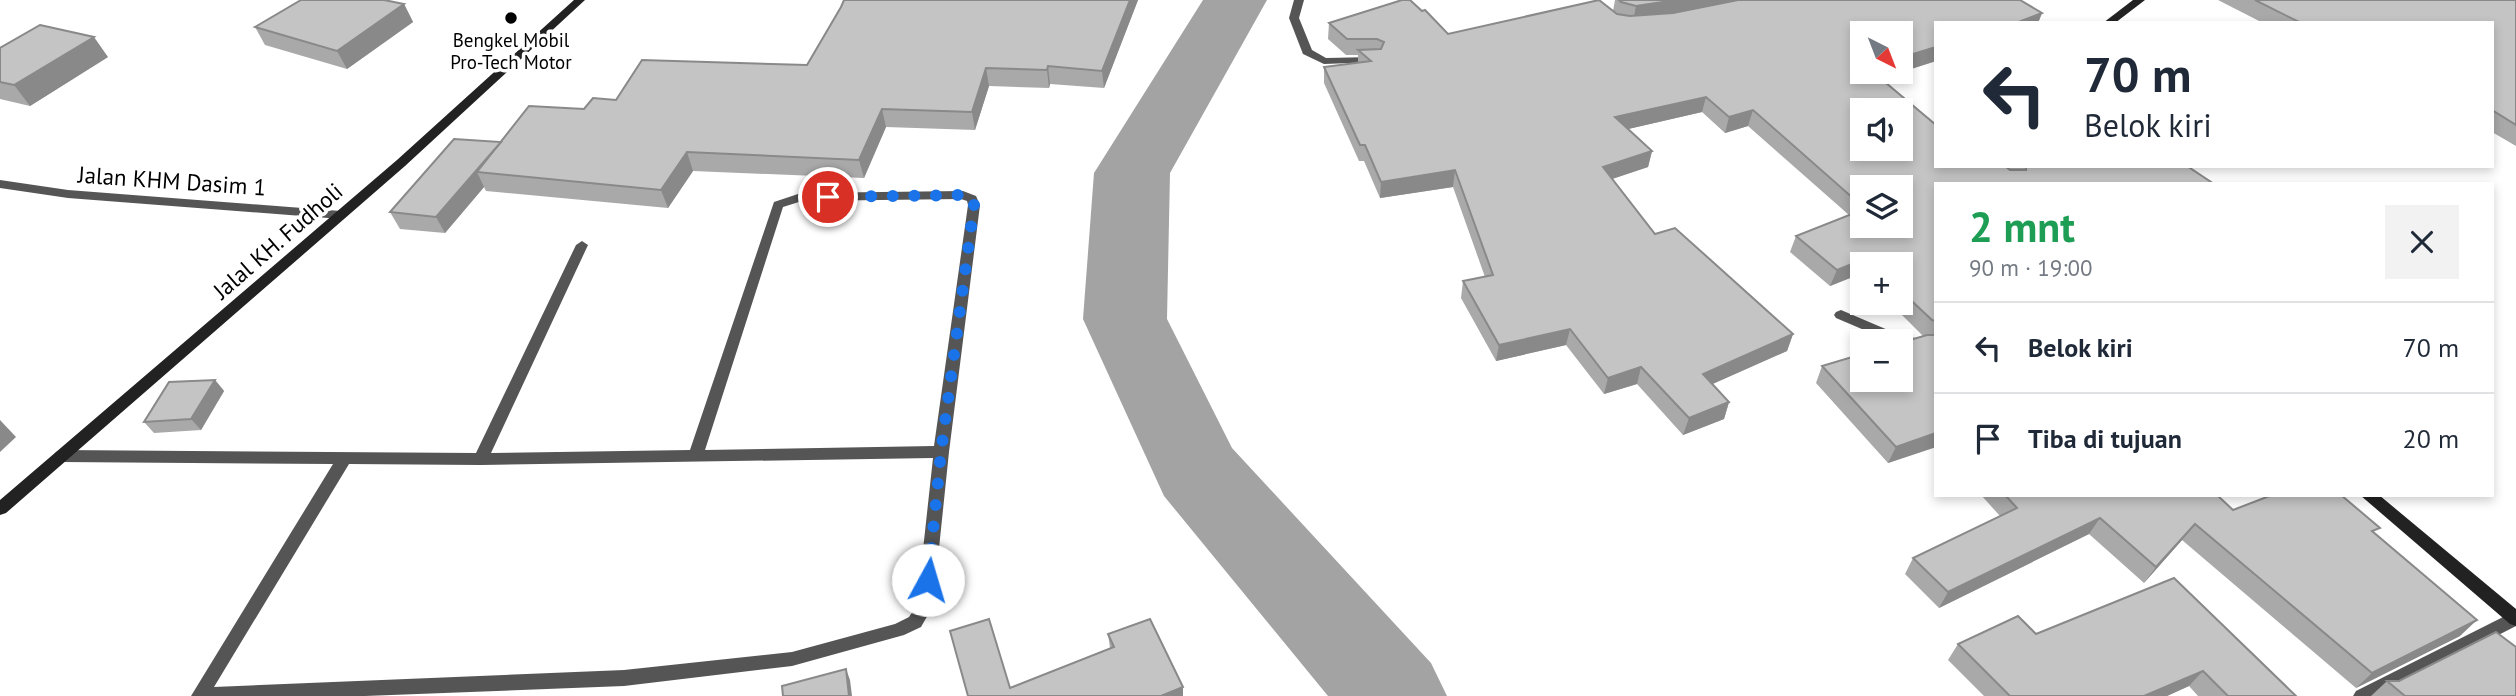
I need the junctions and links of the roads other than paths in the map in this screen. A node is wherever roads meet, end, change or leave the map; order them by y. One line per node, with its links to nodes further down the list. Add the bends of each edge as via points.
1 (580, 0): 7 (main road, Jalal KH. Fudholi, via 483,92)
2 (1298, 0): 5 (street, via 1294,18 1307,52 1324,61)
3 (2140, 0): 4 (main road)
4 (2111, 21)
5 (1376, 60)
6 (0, 184): 7 (street, Jalan KHM Dasim 1, via 68,194)
7 (341, 215): 13 (main road, Jalal KH. Fudholi)
8 (582, 245): 15 (street)
9 (1840, 314): 10 (street, via 1900,340)
10 (1934, 346)
11 (941, 452): 12 (street); 12 (street, via 974,205 963,195 802,197 778,205); 14 (street, via 925,606 915,622 898,629 792,659 624,678 198,695)
12 (696, 455): 15 (street)
13 (61, 456): 14 (street); 17 (main road, Jalal KH. Fudholi)
14 (345, 457): 15 (street)
15 (481, 459)
16 (2370, 497): 18 (main road)
17 (0, 509)
18 (2515, 619): 19 (street)
19 (2362, 696)

